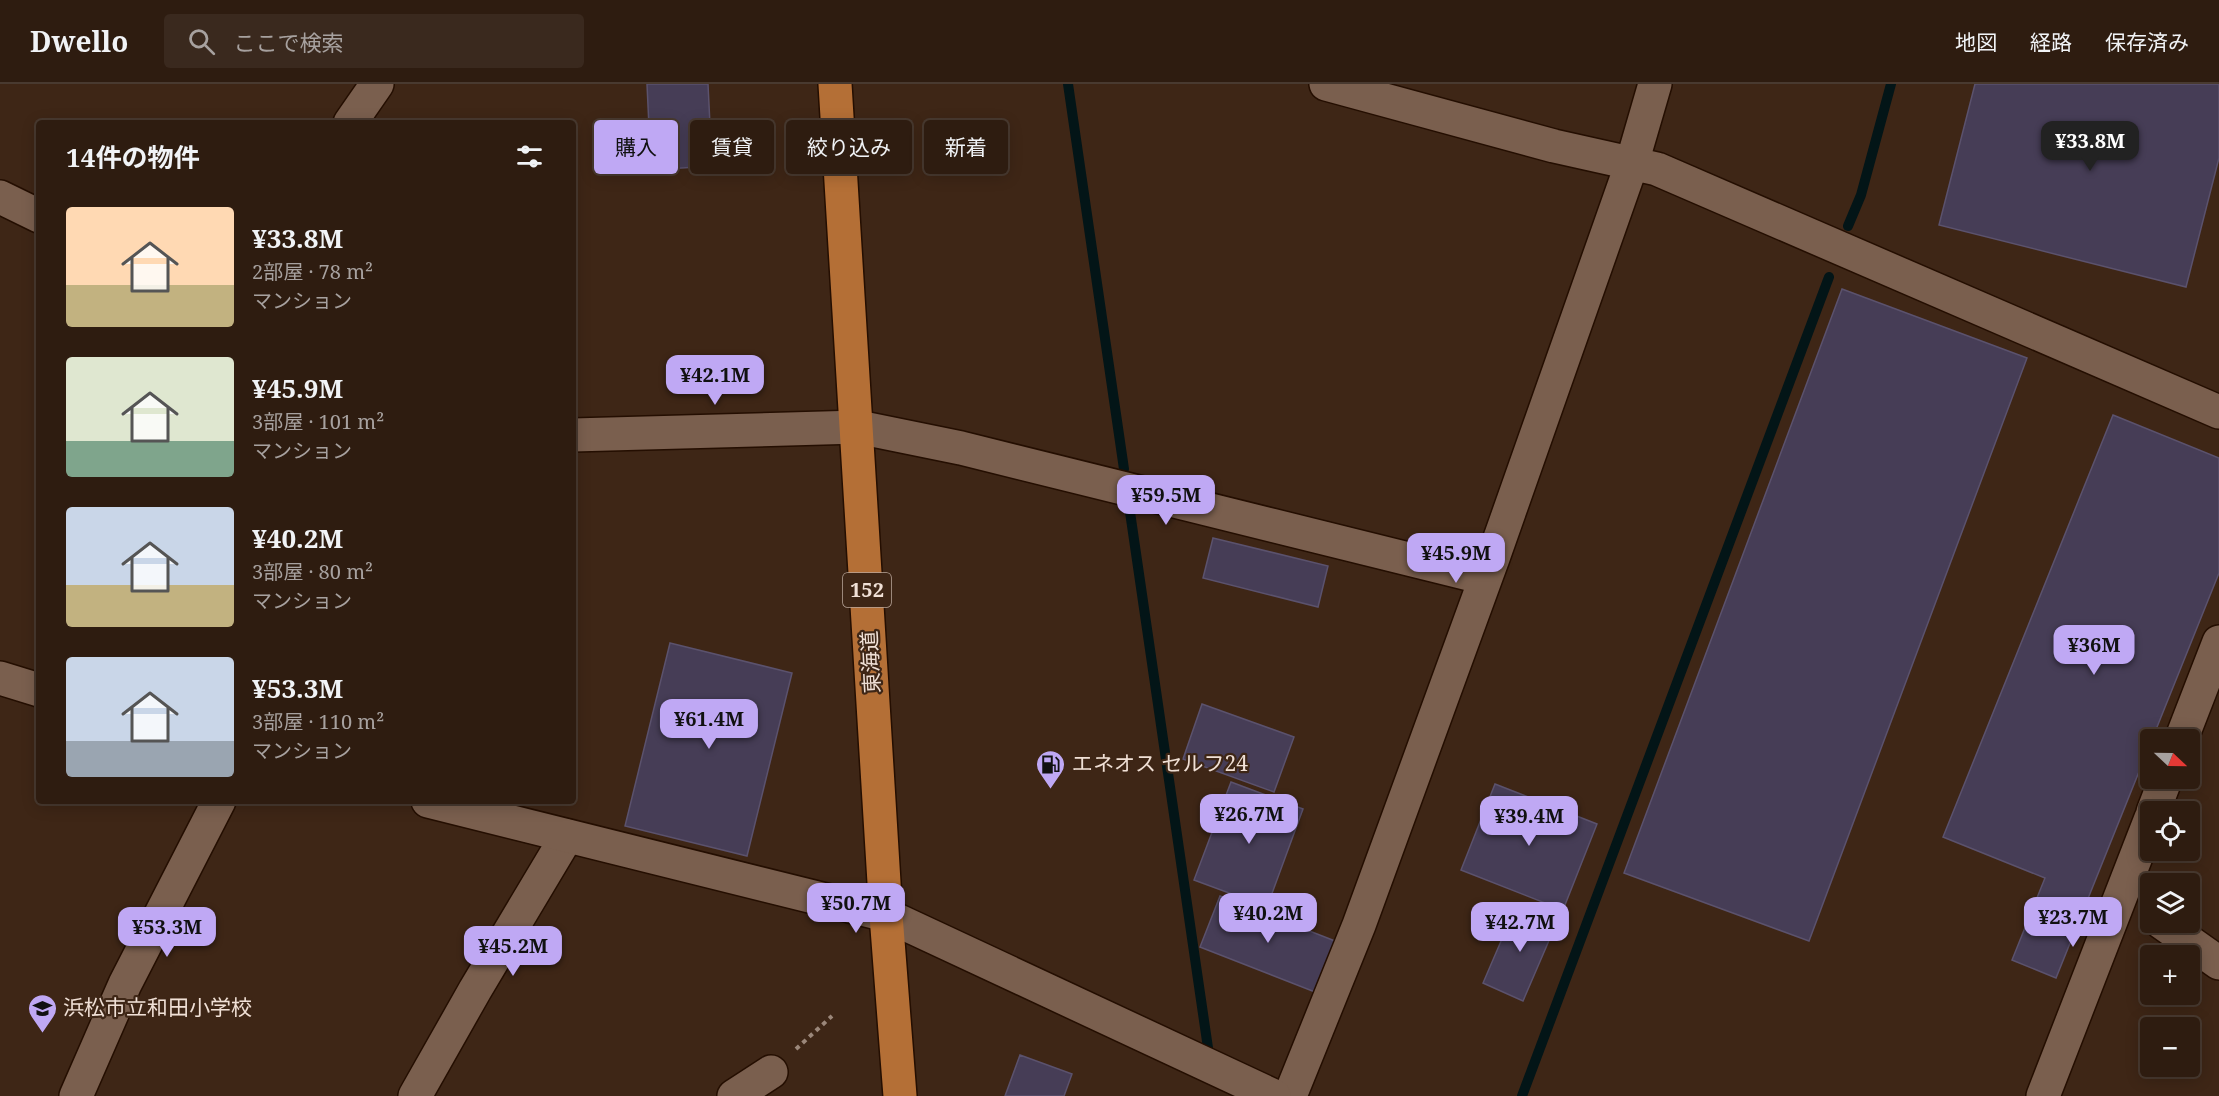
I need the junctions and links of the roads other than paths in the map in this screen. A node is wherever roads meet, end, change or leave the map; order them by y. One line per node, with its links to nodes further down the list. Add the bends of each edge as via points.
1 (378, 84): 5 (street)
2 (836, 84): 10 (highway, 東海道 / 152)
3 (1326, 84): 6 (street, via 1554,146)
4 (1655, 84): 6 (street)
5 (352, 120)
6 (1632, 163): 9 (street, via 1657,169); 12 (street)
7 (0, 197): 8 (street)
8 (36, 215)
9 (2219, 412)
10 (858, 427): 11 (street); 12 (street, via 961,448); 23 (highway, 東海道 / 152)
11 (576, 435)
12 (1485, 578): 32 (street, via 1359,925)
13 (2219, 642): 16 (street)
14 (0, 678): 15 (street)
15 (36, 689)
16 (2185, 729)
17 (217, 804): 27 (street, via 125,984)
18 (440, 804): 19 (street)
19 (567, 836): 23 (street); 28 (street)
20 (2140, 846): 21 (street)
21 (2121, 894): 22 (street); 33 (street)
22 (2140, 907)
23 (886, 915): 30 (highway, 東海道 / 152); 31 (street)
24 (2177, 933): 25 (street)
25 (2219, 963)
26 (771, 1072): 29 (street)
27 (76, 1096)
28 (415, 1096)
29 (734, 1096)
30 (900, 1096)
31 (1274, 1096)
32 (1290, 1096)
33 (2043, 1096)

